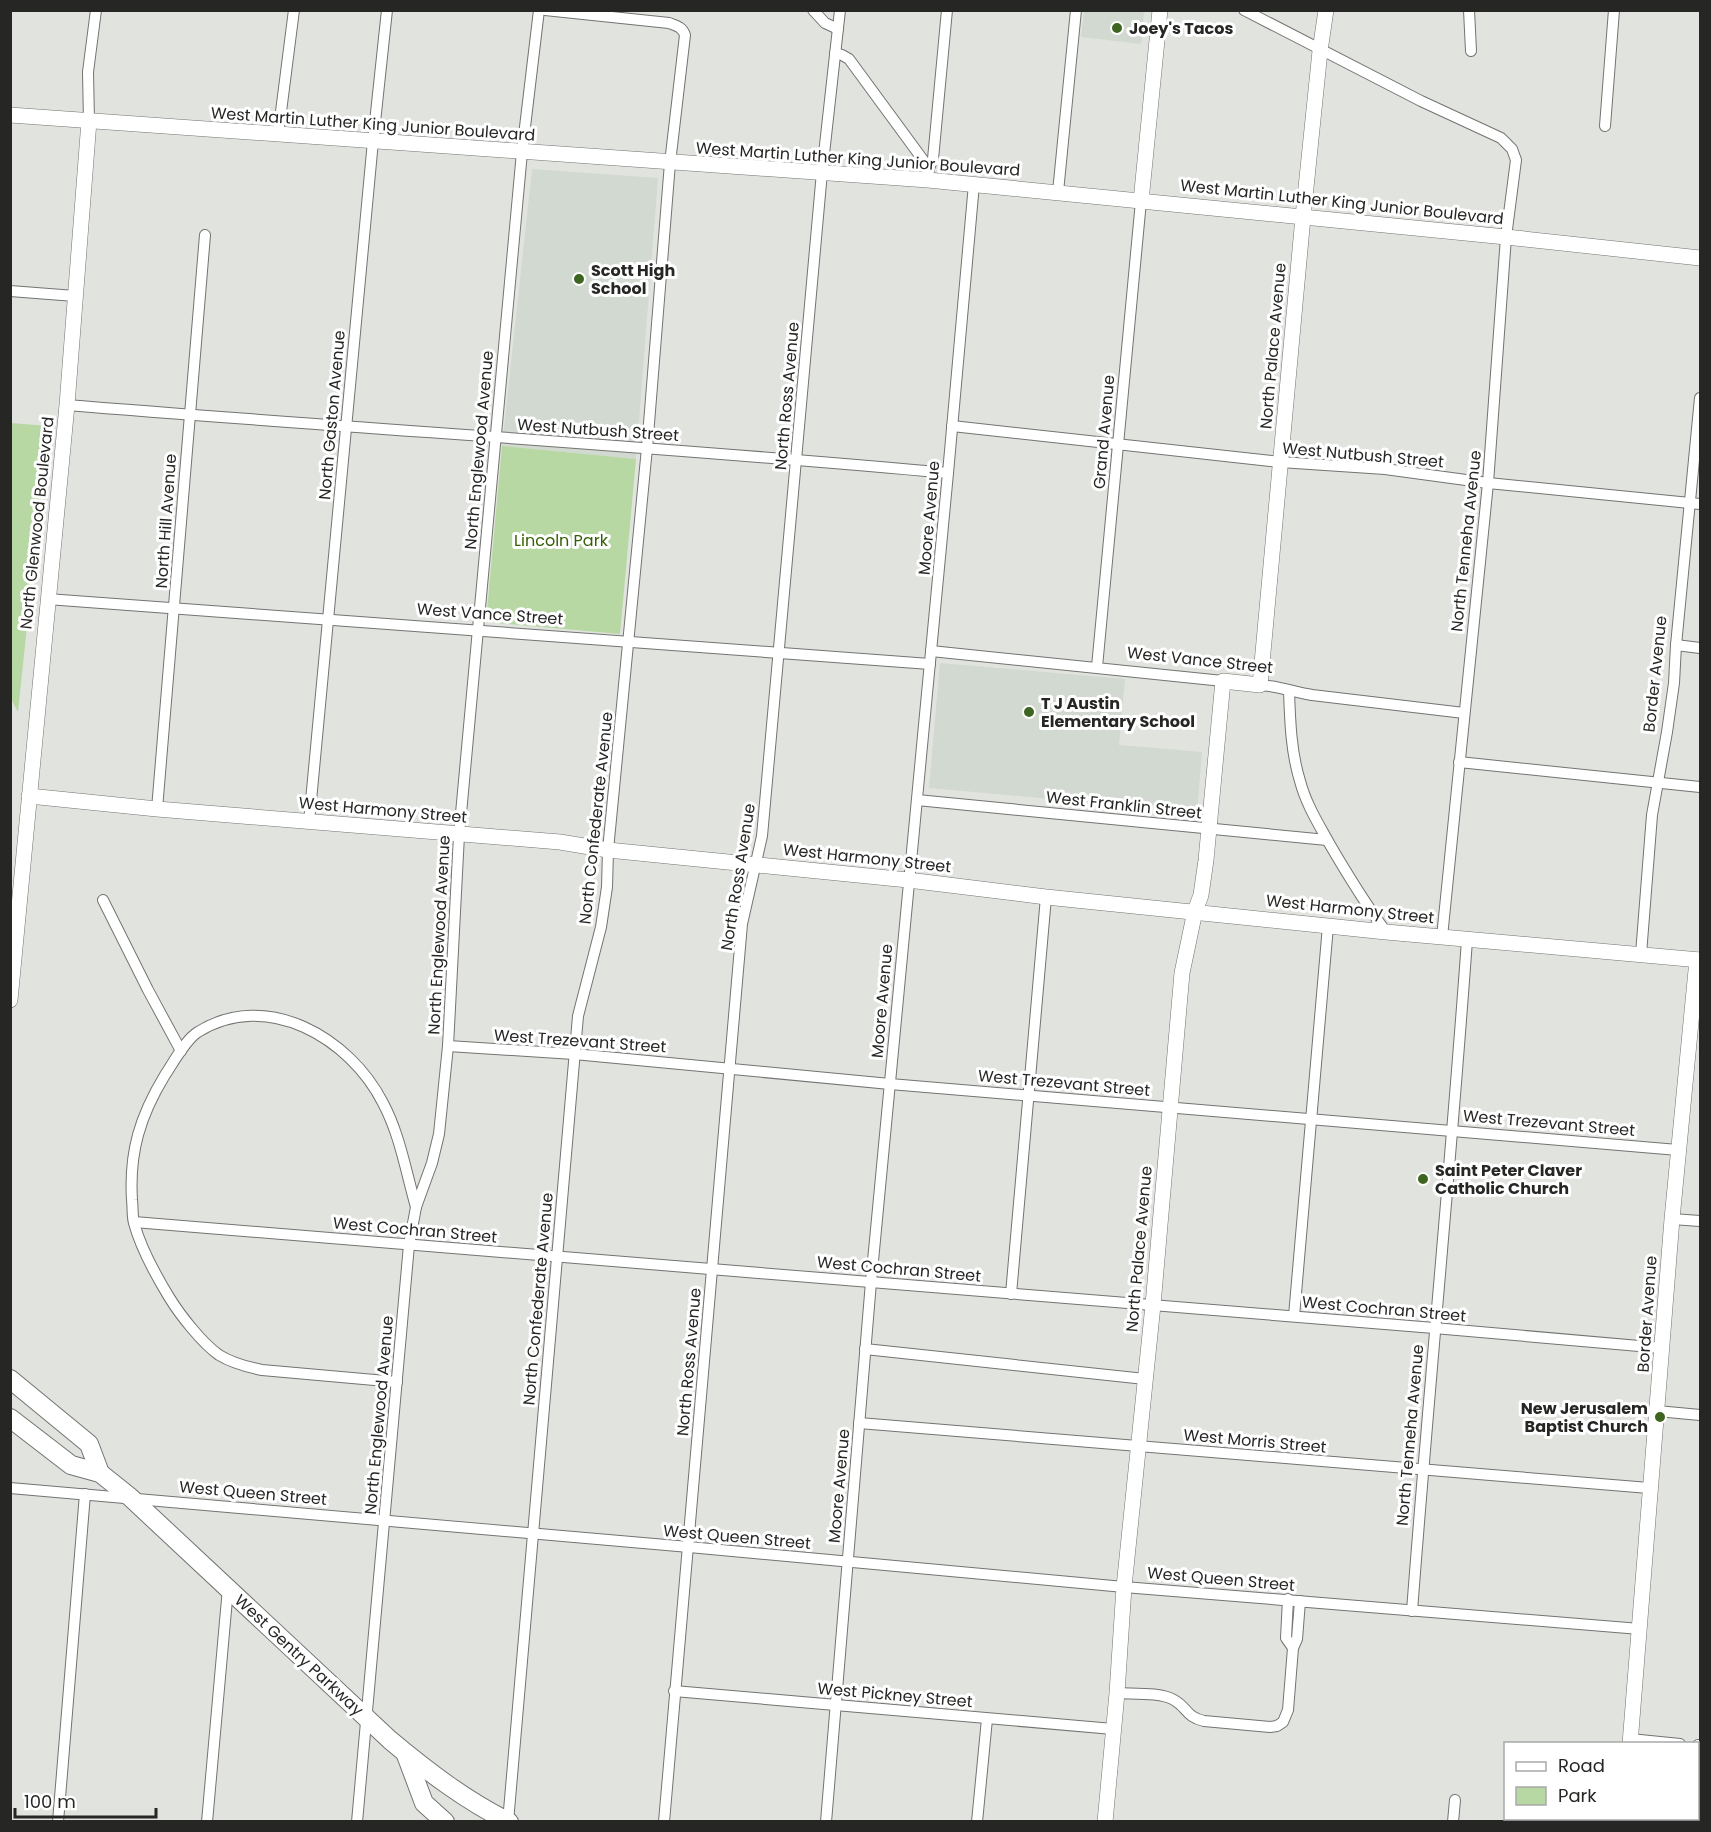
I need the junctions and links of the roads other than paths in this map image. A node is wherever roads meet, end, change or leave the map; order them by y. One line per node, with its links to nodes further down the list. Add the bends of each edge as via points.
1 (96, 10): 20 (street, via 88,72)
2 (294, 10): 22 (street)
3 (387, 10): 23 (street, North Gaston Avenue)
4 (538, 10): 24 (street, North Englewood Avenue)
5 (544, 10): 25 (street, North Confederate Avenue, via 669,23 683,30)
6 (813, 10): 15 (street, via 825,23)
7 (840, 10): 15 (street, North Ross Avenue)
8 (947, 10): 27 (street, via 933,159)
9 (1076, 10): 29 (street)
10 (1160, 10): 30 (street)
11 (1244, 10): 16 (street)
12 (1326, 10): 16 (street, North Palace Avenue)
13 (1469, 10): 17 (street)
14 (1614, 10): 21 (street)
15 (838, 29): 18 (street, North Ross Avenue)
16 (1320, 51): 31 (street, North Palace Avenue); 33 (street, North Tenneha Avenue, via 1501,138 1516,160)
17 (1471, 51)
18 (835, 53): 26 (street, North Ross Avenue); 27 (street, via 849,59)
19 (10, 115): 20 (street, West Martin Luther King Junior Boulevard)
20 (89, 122): 22 (street, West Martin Luther King Junior Boulevard); 36 (street, North Glenwood Boulevard)
21 (1605, 126)
22 (278, 135): 23 (street, West Martin Luther King Junior Boulevard)
23 (373, 141): 24 (street, West Martin Luther King Junior Boulevard); 41 (street, North Gaston Avenue)
24 (522, 152): 25 (street, West Martin Luther King Junior Boulevard); 42 (street, North Englewood Avenue)
25 (670, 163): 26 (street, West Martin Luther King Junior Boulevard); 44 (street, North Confederate Avenue)
26 (822, 172): 27 (street, West Martin Luther King Junior Boulevard); 45 (street, North Ross Avenue)
27 (928, 174): 28 (street, West Martin Luther King Junior Boulevard)
28 (974, 184): 29 (street, West Martin Luther King Junior Boulevard); 40 (street, Moore Avenue)
29 (1058, 192): 30 (street, West Martin Luther King Junior Boulevard)
30 (1141, 201): 31 (street, West Martin Luther King Junior Boulevard); 43 (street, Grand Avenue)
31 (1303, 217): 33 (street, West Martin Luther King Junior Boulevard); 46 (street, North Palace Avenue)
32 (206, 235): 39 (street, North Hill Avenue)
33 (1506, 237): 34 (street, West Martin Luther King Junior Boulevard); 48 (street, North Tenneha Avenue)
34 (1701, 258)
35 (10, 291): 36 (street)
36 (75, 296): 38 (street, North Glenwood Boulevard)
37 (1701, 398): 49 (street, Border Avenue)
38 (67, 405): 39 (street, West Nutbush Street); 50 (street, North Glenwood Boulevard)
39 (189, 415): 41 (street, West Nutbush Street); 51 (street, North Hill Avenue)
40 (952, 426): 43 (street, West Nutbush Street); 47 (street, Moore Avenue)
41 (346, 427): 42 (street, West Nutbush Street); 52 (street, North Gaston Avenue)
42 (495, 438): 44 (street, West Nutbush Street); 53 (street, North Englewood Avenue)
43 (1118, 445): 46 (street, West Nutbush Street); 60 (street, Grand Avenue)
44 (647, 448): 45 (street, West Nutbush Street); 54 (street, North Confederate Avenue)
45 (797, 459): 47 (street, West Nutbush Street); 58 (street, North Ross Avenue)
46 (1280, 462): 48 (street, West Nutbush Street, via 1385,468); 62 (street, North Palace Avenue)
47 (948, 473): 57 (street, Moore Avenue)
48 (1488, 483): 49 (street, West Nutbush Street); 64 (street, North Tenneha Avenue)
49 (1696, 504): 55 (street, Border Avenue)
50 (47, 599): 51 (street, West Vance Street); 68 (street, North Glenwood Boulevard)
51 (175, 609): 52 (street, West Vance Street); 70 (street, North Hill Avenue)
52 (329, 620): 53 (street, West Vance Street); 71 (street, North Gaston Avenue)
53 (478, 631): 54 (street, West Vance Street); 73 (street, North Englewood Avenue)
54 (628, 642): 58 (street, West Vance Street); 75 (street, North Confederate Avenue)
55 (1676, 645): 56 (street); 66 (street, Border Avenue, via 1674,683)
56 (1701, 648)
57 (931, 651): 59 (street, Moore Avenue); 60 (street, West Vance Street)
58 (779, 654): 59 (street, West Vance Street); 76 (street, North Ross Avenue)
59 (930, 664): 69 (street, Moore Avenue)
60 (1097, 667): 61 (street, West Vance Street)
61 (1222, 681): 62 (street, West Vance Street); 72 (street, North Palace Avenue)
62 (1260, 685): 63 (street, West Vance Street)
63 (1289, 691): 64 (street, West Vance Street); 74 (street, via 1290,729 1300,782)
64 (1464, 713): 65 (street, North Tenneha Avenue)
65 (1459, 762): 66 (street); 83 (street, North Tenneha Avenue)
66 (1657, 783): 67 (street); 85 (street, Border Avenue)
67 (1701, 787)
68 (29, 796): 70 (street, West Harmony Street); 87 (street, North Glenwood Boulevard)
69 (917, 800): 72 (street, West Franklin Street); 77 (street, Moore Avenue)
70 (157, 809): 71 (street, West Harmony Street)
71 (309, 822): 73 (street, West Harmony Street)
72 (1210, 829): 74 (street, West Franklin Street); 80 (street, North Palace Avenue)
73 (459, 835): 75 (street, West Harmony Street, via 560,842); 88 (street, North Englewood Avenue)
74 (1328, 840): 82 (street)
75 (608, 850): 76 (street, West Harmony Street); 90 (street, North Confederate Avenue, via 601,927 578,1016)
76 (756, 864): 77 (street, West Harmony Street); 91 (street, North Ross Avenue, via 742,924)
77 (908, 880): 78 (street, West Harmony Street); 92 (street, Moore Avenue)
78 (1046, 897): 80 (street, West Harmony Street); 93 (street)
79 (103, 900): 89 (street)
80 (1196, 911): 81 (street, West Harmony Street); 94 (street, North Palace Avenue, via 1182,973)
81 (1328, 926): 82 (street, West Harmony Street); 95 (street)
82 (1386, 932): 83 (street, West Harmony Street)
83 (1442, 937): 84 (street, West Harmony Street)
84 (1467, 940): 85 (street, West Harmony Street); 96 (street, North Tenneha Avenue)
85 (1641, 954): 86 (street, West Harmony Street)
86 (1699, 960): 97 (street, Border Avenue)
87 (10, 1000)
88 (448, 1046): 90 (street, West Trezevant Street); 98 (street, North Englewood Avenue, via 438,1134)
89 (181, 1051): 98 (street, via 195,1033 233,1018 273,1017 317,1033 355,1063 383,1102); 101 (street, via 158,1087 134,1146)
90 (574, 1054): 91 (street, West Trezevant Street); 103 (street, North Confederate Avenue)
91 (731, 1068): 92 (street, West Trezevant Street); 104 (street, North Ross Avenue)
92 (890, 1084): 93 (street, West Trezevant Street); 105 (street, Moore Avenue)
93 (1029, 1095): 94 (street, West Trezevant Street); 106 (street)
94 (1169, 1107): 95 (street, West Trezevant Street); 107 (street, North Palace Avenue)
95 (1310, 1120): 96 (street, West Trezevant Street); 108 (street)
96 (1453, 1130): 97 (street, West Trezevant Street); 109 (street, North Tenneha Avenue)
97 (1678, 1150): 99 (street, Border Avenue)
98 (416, 1207): 102 (street, North Englewood Avenue)
99 (1672, 1220): 100 (street); 110 (street, Border Avenue)
100 (1701, 1221)
101 (134, 1222): 102 (street, West Cochran Street); 114 (street, via 145,1253 176,1308 218,1354 262,1370)
102 (409, 1245): 103 (street, West Cochran Street); 114 (street, North Englewood Avenue)
103 (557, 1257): 104 (street, West Cochran Street); 127 (street, North Confederate Avenue)
104 (712, 1269): 105 (street, West Cochran Street); 128 (street, North Ross Avenue)
105 (871, 1282): 106 (street, West Cochran Street); 111 (street, Moore Avenue)
106 (1011, 1294): 107 (street, West Cochran Street)
107 (1152, 1305): 108 (street, West Cochran Street); 113 (street, North Palace Avenue)
108 (1294, 1316): 109 (street, West Cochran Street)
109 (1434, 1328): 110 (street, West Cochran Street); 120 (street, North Tenneha Avenue)
110 (1662, 1348): 115 (street, Border Avenue)
111 (866, 1349): 113 (street); 118 (street, Moore Avenue)
112 (10, 1379): 121 (main road, via 89,1444)
113 (1145, 1379): 119 (street, North Palace Avenue)
114 (397, 1382): 126 (street, North Englewood Avenue)
115 (1657, 1411): 116 (street); 123 (street, Border Avenue)
116 (1701, 1415)
117 (10, 1418): 121 (main road, West Gentry Parkway, via 71,1466)
118 (859, 1424): 119 (street, West Morris Street); 129 (street, Moore Avenue)
119 (1138, 1447): 120 (street, West Morris Street); 130 (street, North Palace Avenue)
120 (1423, 1470): 123 (street, West Morris Street); 134 (street, North Tenneha Avenue)
121 (100, 1473): 125 (main road, West Gentry Parkway)
122 (10, 1488): 124 (street, West Queen Street)
123 (1649, 1488): 135 (street, Border Avenue)
124 (85, 1494): 125 (street, West Queen Street); 147 (street)
125 (130, 1497): 126 (street, West Queen Street); 131 (main road, West Gentry Parkway)
126 (384, 1521): 127 (street, West Queen Street); 140 (street, North Englewood Avenue)
127 (534, 1533): 128 (street, West Queen Street); 151 (street, North Confederate Avenue)
128 (689, 1547): 129 (street, West Queen Street); 137 (street, North Ross Avenue)
129 (848, 1562): 130 (street, West Queen Street); 139 (street, Moore Avenue)
130 (1124, 1587): 132 (street, West Queen Street); 138 (street, North Palace Avenue)
131 (228, 1588): 140 (main road, West Gentry Parkway); 148 (street)
132 (1288, 1599): 133 (street, West Queen Street); 136 (street, via 1286,1638)
133 (1300, 1600): 134 (street, West Queen Street); 136 (street)
134 (1412, 1611): 135 (street, West Queen Street)
135 (1640, 1629): 143 (street, Border Avenue)
136 (1293, 1648): 138 (street, via 1288,1710 1277,1726 1194,1719 1166,1696)
137 (674, 1690): 139 (street, West Pickney Street); 152 (street, North Ross Avenue)
138 (1117, 1693): 142 (street, North Palace Avenue)
139 (836, 1704): 141 (street, West Pickney Street); 153 (street, Moore Avenue)
140 (367, 1719): 145 (main road, West Gentry Parkway); 149 (street, North Englewood Avenue)
141 (987, 1719): 142 (street, West Pickney Street); 154 (street)
142 (1113, 1729): 155 (street, North Palace Avenue)
143 (1630, 1741): 144 (street)
144 (1655, 1742)
145 (405, 1753): 150 (main road, via 424,1803); 151 (main road, West Gentry Parkway, via 462,1795)
146 (1455, 1800): 156 (street)
147 (58, 1821)
148 (207, 1821)
149 (357, 1821)
150 (444, 1821)
151 (509, 1821)
152 (664, 1821)
153 (826, 1821)
154 (977, 1821)
155 (1105, 1821)
156 (1453, 1821)

